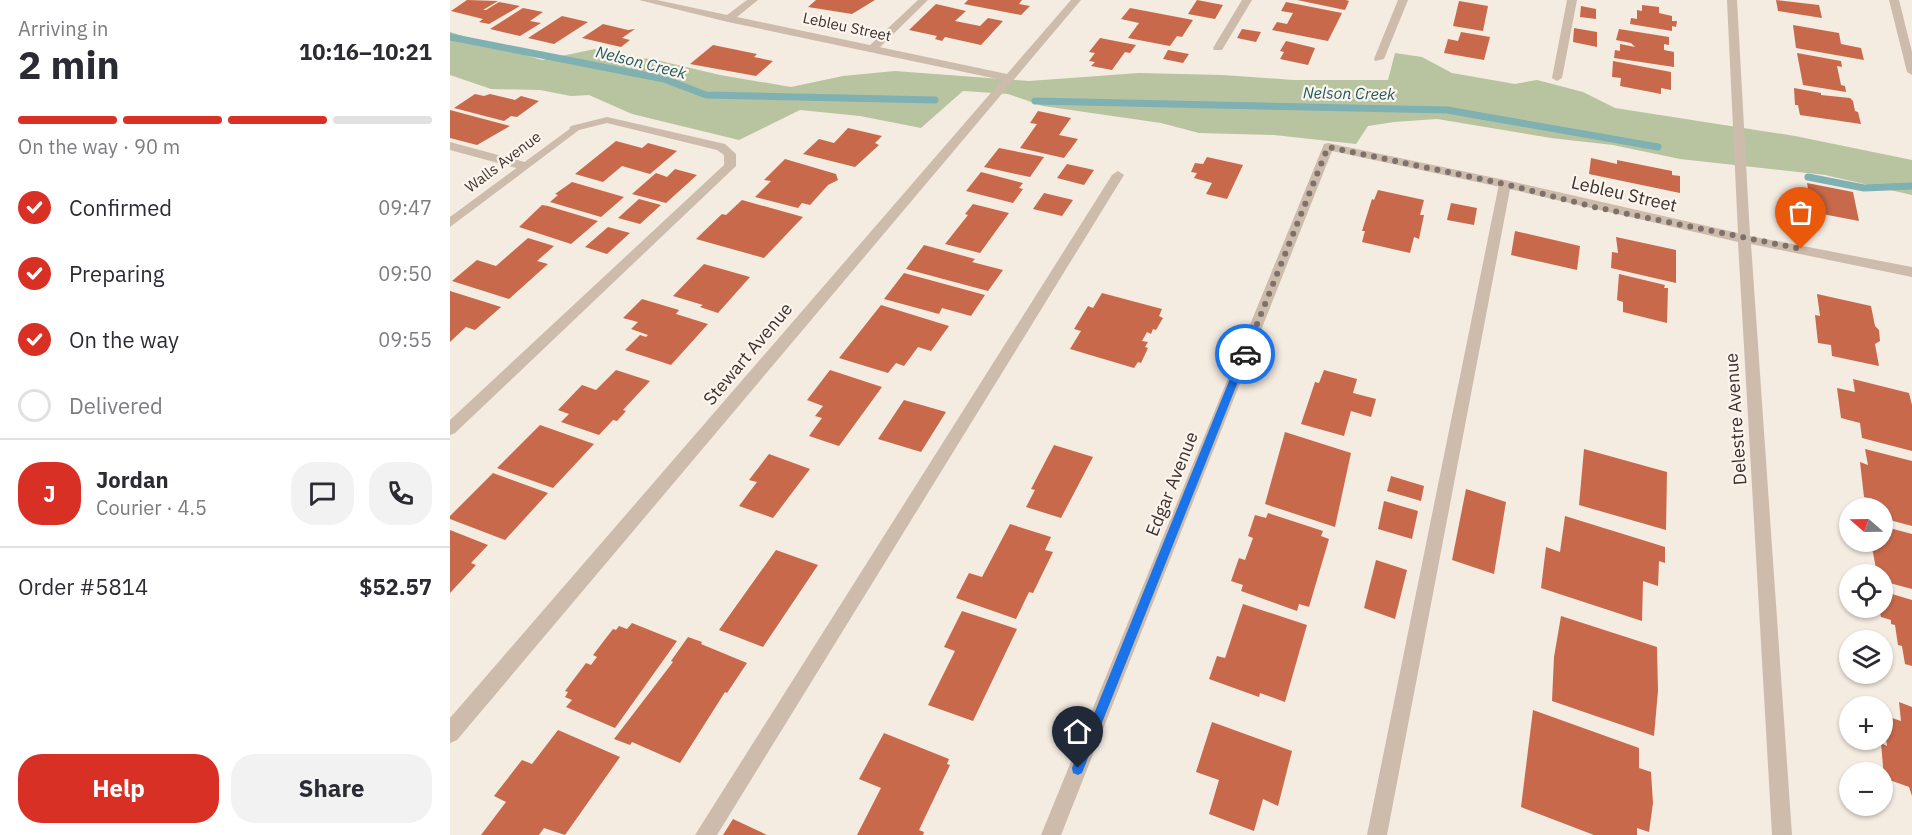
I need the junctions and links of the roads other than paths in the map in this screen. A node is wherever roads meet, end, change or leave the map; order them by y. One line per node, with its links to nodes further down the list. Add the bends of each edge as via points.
1 (644, 0): 10 (street, Lebleu Street)
2 (753, 0): 10 (street)
3 (923, 0): 12 (street)
4 (1076, 0): 15 (street, Stewart Avenue)
5 (1247, 0): 11 (street)
6 (1403, 0): 13 (street)
7 (1572, 0): 16 (street)
8 (1732, 0): 23 (street, Delestre Avenue)
9 (1894, 0): 14 (street)
10 (728, 19): 12 (street, Lebleu Street)
11 (1218, 48)
12 (872, 49): 15 (street, Lebleu Street)
13 (1379, 59)
14 (1912, 72)
15 (1009, 78): 26 (street, Stewart Avenue)
16 (1557, 78)
17 (450, 146): 19 (street)
18 (1328, 147): 21 (street, Lebleu Street); 28 (street, Edgar Avenue)
19 (524, 166): 22 (street, Walls Avenue); 25 (street, Walls Avenue, via 575,128 607,120 721,147 730,154 730,166)
20 (1118, 175): 27 (street)
21 (1505, 184): 23 (street, Lebleu Street); 29 (street)
22 (450, 223)
23 (1744, 238): 24 (street, Lebleu Street); 30 (street, Delestre Avenue)
24 (1912, 272)
25 (450, 429)
26 (450, 733)
27 (705, 835)
28 (1051, 835)
29 (1377, 835)
30 (1782, 835)

